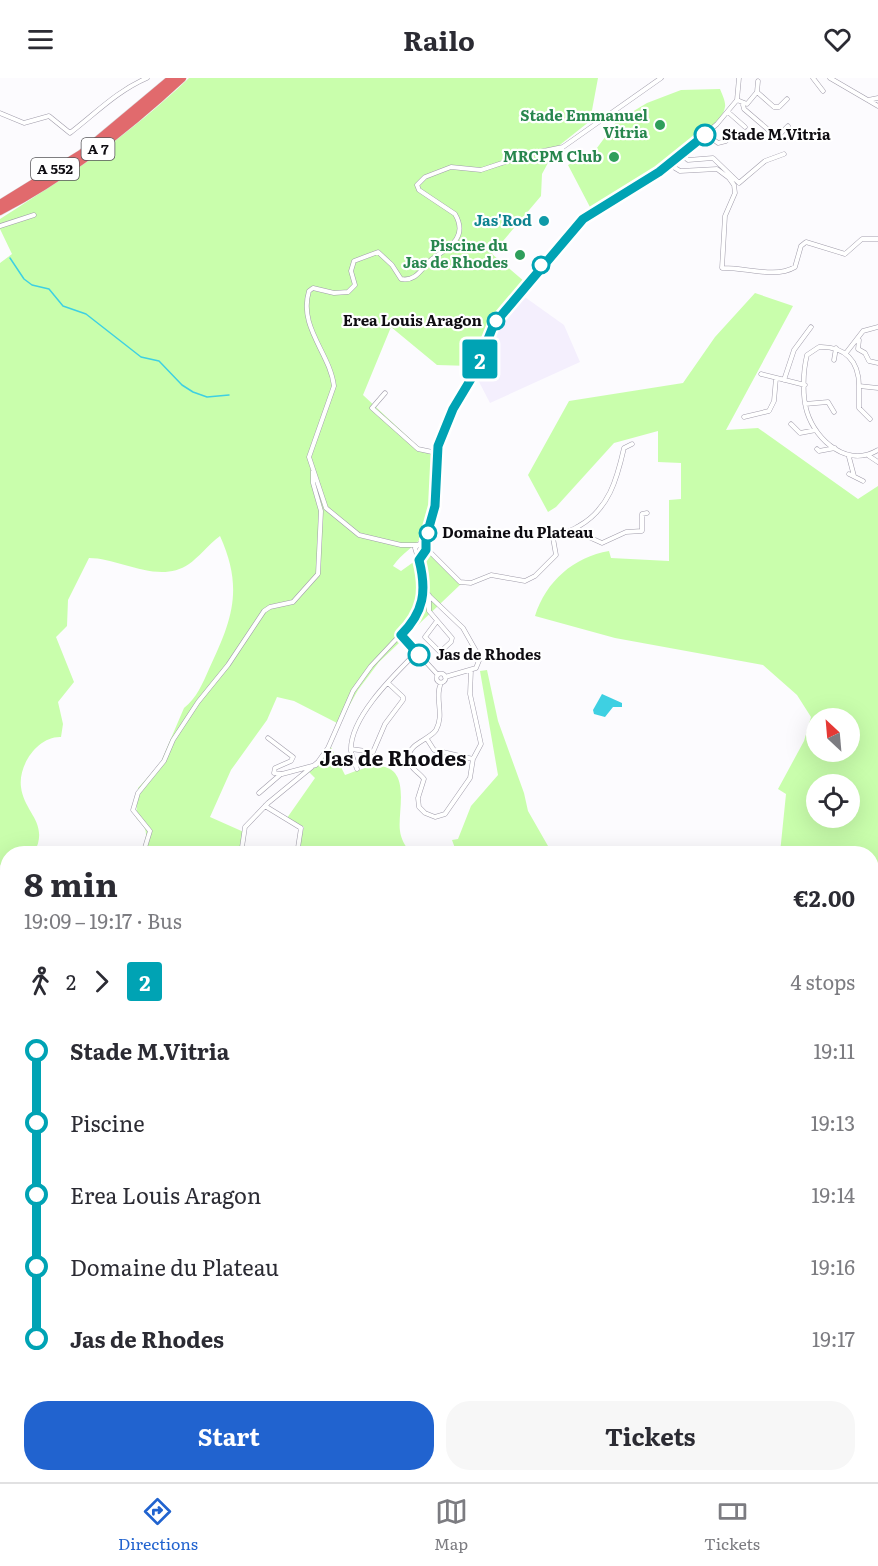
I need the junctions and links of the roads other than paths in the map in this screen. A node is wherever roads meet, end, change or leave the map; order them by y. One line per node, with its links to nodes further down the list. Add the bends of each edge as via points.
1 (147, 78): 18 (street, via 95,110 70,133 49,116 24,123)
2 (172, 78): 21 (highway, A 7)
3 (182, 78): 28 (highway, A 7, via 91,154)
4 (661, 78): 61 (street, via 563,147 520,156 482,170 451,167 420,180 419,190 456,214 459,230 452,246 415,276 401,279 378,252 354,261 351,271 355,285 348,292 316,288 309,291 309,324 334,386 310,452)
5 (739, 78): 13 (street)
6 (813, 78): 9 (street)
7 (830, 78): 14 (street)
8 (758, 81): 10 (street)
9 (823, 91)
10 (757, 92): 12 (street, via 774,107); 15 (street)
11 (878, 98): 14 (street)
12 (787, 99)
13 (736, 100): 15 (street); 17 (street)
14 (868, 100): 16 (street)
15 (743, 105): 19 (street, via 772,133 780,134)
16 (878, 106)
17 (728, 112): 20 (street); 22 (street)
18 (0, 113)
19 (788, 126)
20 (745, 128)
21 (108, 133): 27 (highway, A 552)
22 (706, 134): 23 (street, via 718,143); 25 (street)
23 (726, 141)
24 (784, 154): 25 (street, via 765,161 738,183 713,158 688,160)
25 (683, 156): 26 (street)
26 (670, 165): 31 (street, via 680,171 717,169 734,185 735,193 725,216 722,268 784,271 795,267 806,242 845,254 862,239); 55 (street, via 583,219 541,265 494,324)
27 (0, 203)
28 (0, 211)
29 (34, 215): 30 (street)
30 (0, 226)
31 (878, 239)
32 (811, 327): 41 (street, via 794,350)
33 (878, 327): 34 (street, via 863,332)
34 (859, 339): 36 (street); 38 (street, via 858,349 866,353 869,361)
35 (836, 348): 36 (street); 37 (street); 42 (street, via 819,347 809,352)
36 (846, 353): 43 (street, via 856,366)
37 (834, 360)
38 (878, 363)
39 (761, 374): 40 (street)
40 (776, 378): 41 (street); 48 (street, via 769,411)
41 (784, 380): 42 (street)
42 (805, 385): 46 (street)
43 (859, 386): 44 (street); 49 (street, via 859,408)
44 (878, 388)
45 (385, 393): 55 (street, via 372,408 418,449)
46 (805, 404): 47 (street, via 829,400); 51 (street)
47 (834, 412)
48 (744, 417)
49 (870, 419)
50 (791, 424): 51 (street, via 800,433)
51 (816, 430): 53 (street)
52 (632, 444): 63 (street, via 624,447 617,477 602,508)
53 (836, 448): 56 (street, via 818,450); 58 (street)
54 (878, 450): 57 (street)
55 (437, 453): 64 (street, via 435,506)
56 (823, 455)
57 (868, 455): 58 (street); 59 (street)
58 (849, 457): 60 (street, via 852,475)
59 (878, 462)
60 (863, 481)
61 (315, 484): 64 (street, via 327,510 357,534); 84 (street, via 321,511 318,574 290,604 264,611 198,702 164,761 138,793 133,810 151,833)
62 (647, 513): 63 (street, via 642,514 642,531 628,531 602,543 582,534)
63 (577, 527): 64 (street, via 553,538 556,555 530,579 520,581 491,575 471,583 457,581)
64 (421, 549): 65 (street)
65 (424, 591): 66 (street); 68 (street, via 422,608)
66 (429, 595): 67 (street, via 429,611); 70 (street, via 466,632 480,660 479,666)
67 (437, 621): 67 (street, via 452,638 440,652 425,637)
68 (401, 635): 69 (street); 79 (street, via 353,692 328,748)
69 (417, 652): 71 (street); 74 (street)
70 (471, 670): 72 (street); 78 (street, via 470,694 481,744)
71 (438, 675): 72 (street); 73 (street)
72 (445, 677): 73 (street)
73 (441, 682): 76 (street, via 440,716 435,731)
74 (388, 683): 77 (street, via 365,712); 77 (street, via 403,700 385,724 373,752)
75 (268, 738): 81 (street, via 292,755 291,761 273,770)
76 (427, 739): 78 (street, via 434,750); 78 (street, via 414,747 408,757 424,780 419,807 430,816 447,811 470,778)
77 (351, 749): 80 (street)
78 (473, 759)
79 (316, 765): 81 (street); 83 (street)
80 (357, 769)
81 (282, 774): 82 (street)
82 (259, 793)
83 (266, 806): 85 (street, via 245,827); 86 (street, via 302,828)
84 (146, 846)
85 (242, 846)
86 (299, 846)

